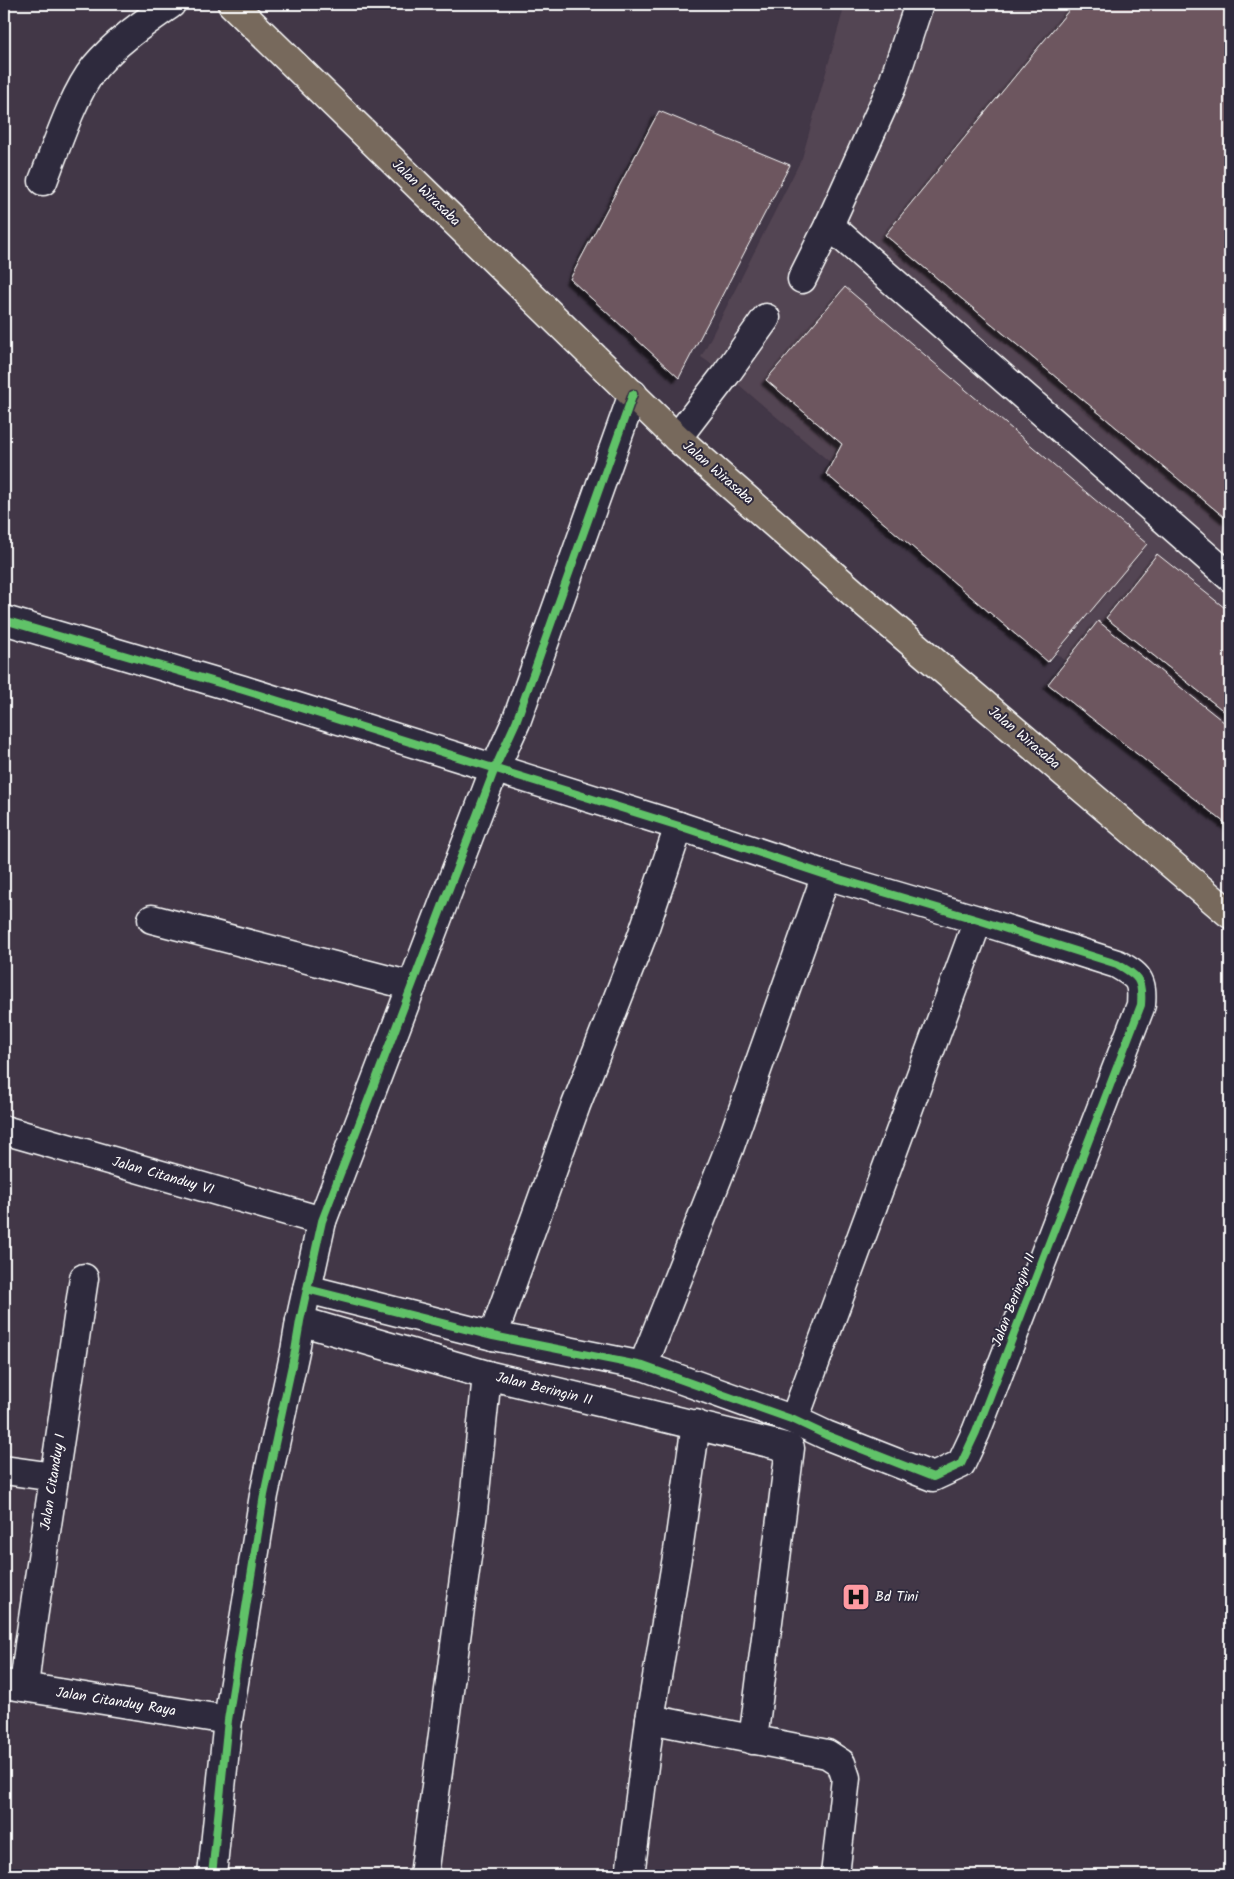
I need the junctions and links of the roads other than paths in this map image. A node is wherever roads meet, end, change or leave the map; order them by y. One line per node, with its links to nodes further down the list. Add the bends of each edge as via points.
1 (171, 4): 4 (street, via 120,40 94,68 75,101)
2 (232, 4): 8 (main road, Jalan Wirasaba)
3 (919, 4): 5 (street, via 892,86)
4 (43, 181)
5 (828, 225): 6 (street); 10 (street)
6 (802, 278)
7 (766, 318): 9 (street)
8 (634, 394): 9 (main road, Jalan Wirasaba); 12 (street, via 516,722)
9 (677, 438): 15 (main road, Jalan Wirasaba)
10 (1230, 578)
11 (4, 620): 12 (street)
12 (495, 768): 13 (street); 18 (street)
13 (679, 826): 14 (street); 24 (street, via 642,936 576,1105)
14 (826, 875): 17 (street); 25 (street, via 729,1149)
15 (1230, 914)
16 (152, 919): 18 (street)
17 (978, 920): 27 (street); 27 (street, Jalan Beringin II, via 1117,964 1136,975 1142,990 1141,1004 961,1464 934,1477)
18 (412, 986): 20 (street)
19 (4, 1130): 20 (street, Jalan Citanduy VI)
20 (322, 1221): 22 (street)
21 (84, 1278): 30 (street, Jalan Citanduy I)
22 (307, 1289): 23 (street); 24 (street, Jalan Beringin II)
23 (300, 1321): 26 (street, Jalan Beringin II); 33 (street, via 264,1495)
24 (493, 1336): 25 (street, Jalan Beringin II)
25 (643, 1366): 27 (street, Jalan Beringin II)
26 (487, 1375): 28 (street, Jalan Beringin II); 36 (street, via 473,1512)
27 (794, 1420)
28 (696, 1424): 32 (street); 34 (street, Jalan Beringin II, via 790,1448)
29 (4, 1470): 30 (street)
30 (54, 1477): 31 (street, Jalan Citanduy I)
31 (14, 1686): 33 (street, Jalan Citanduy Raya)
32 (650, 1719): 34 (street); 37 (street)
33 (228, 1720): 35 (street)
34 (753, 1740): 38 (street, via 827,1754 841,1763 846,1778)
35 (212, 1875)
36 (424, 1875)
37 (630, 1875)
38 (834, 1875)

